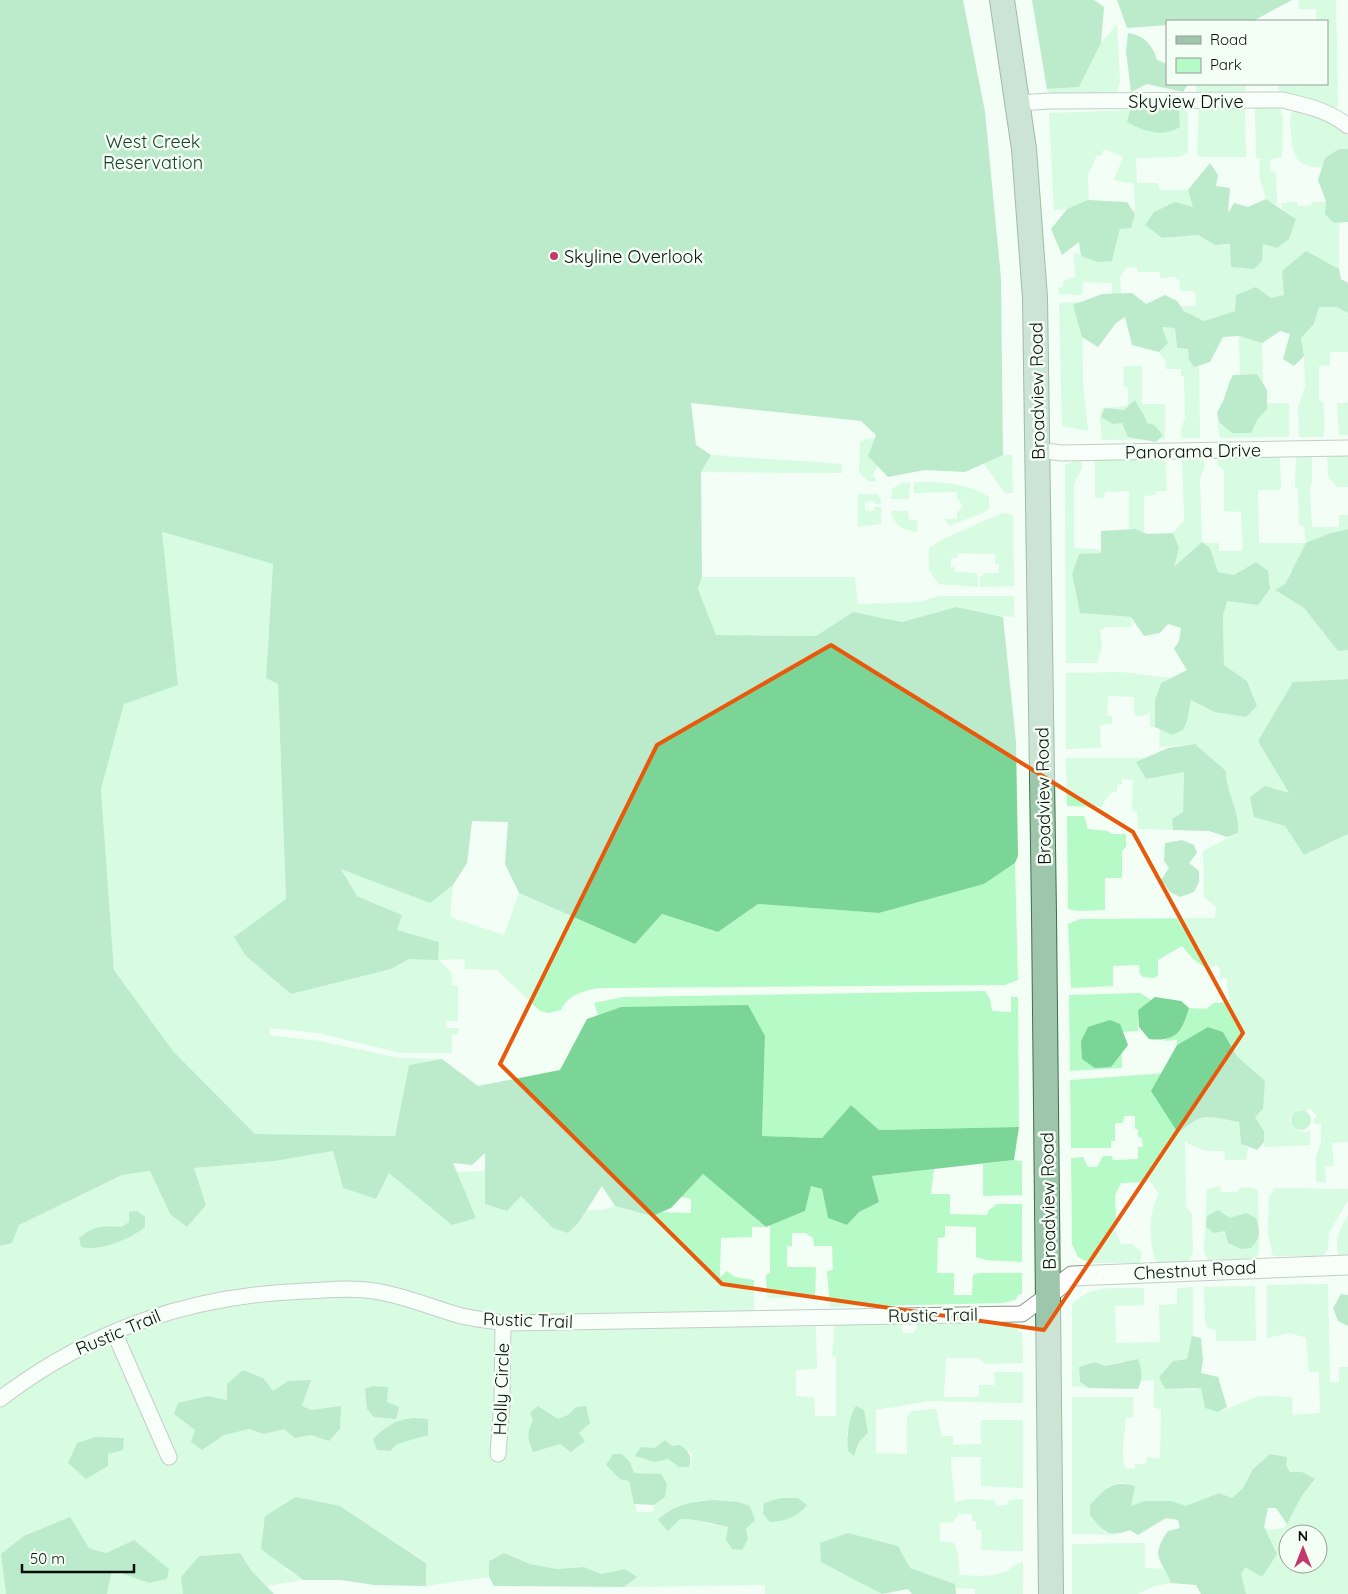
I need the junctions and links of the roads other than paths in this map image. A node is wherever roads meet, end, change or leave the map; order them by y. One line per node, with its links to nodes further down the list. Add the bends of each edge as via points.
1 (1002, 0): 2 (main road, Broadview Road)
2 (1018, 103): 3 (street, Skyview Drive, via 1283,100 1316,108); 5 (main road, Broadview Road, via 1033,263)
3 (1348, 126)
4 (1348, 448): 5 (street, Panorama Drive, via 1062,453)
5 (1037, 450): 7 (main road, Broadview Road)
6 (1348, 1265): 7 (street, Chestnut Road, via 1072,1276)
7 (1048, 1294): 8 (street, Rustic Trail, via 1022,1314); 13 (main road, Broadview Road)
8 (503, 1323): 9 (street, Rustic Trail, via 460,1316 373,1290 334,1290 258,1293 186,1306); 11 (street, Holly Circle)
9 (114, 1332): 10 (street, Rustic Trail, via 47,1365); 12 (street)
10 (0, 1399)
11 (498, 1454)
12 (169, 1457)
13 (1051, 1594)

